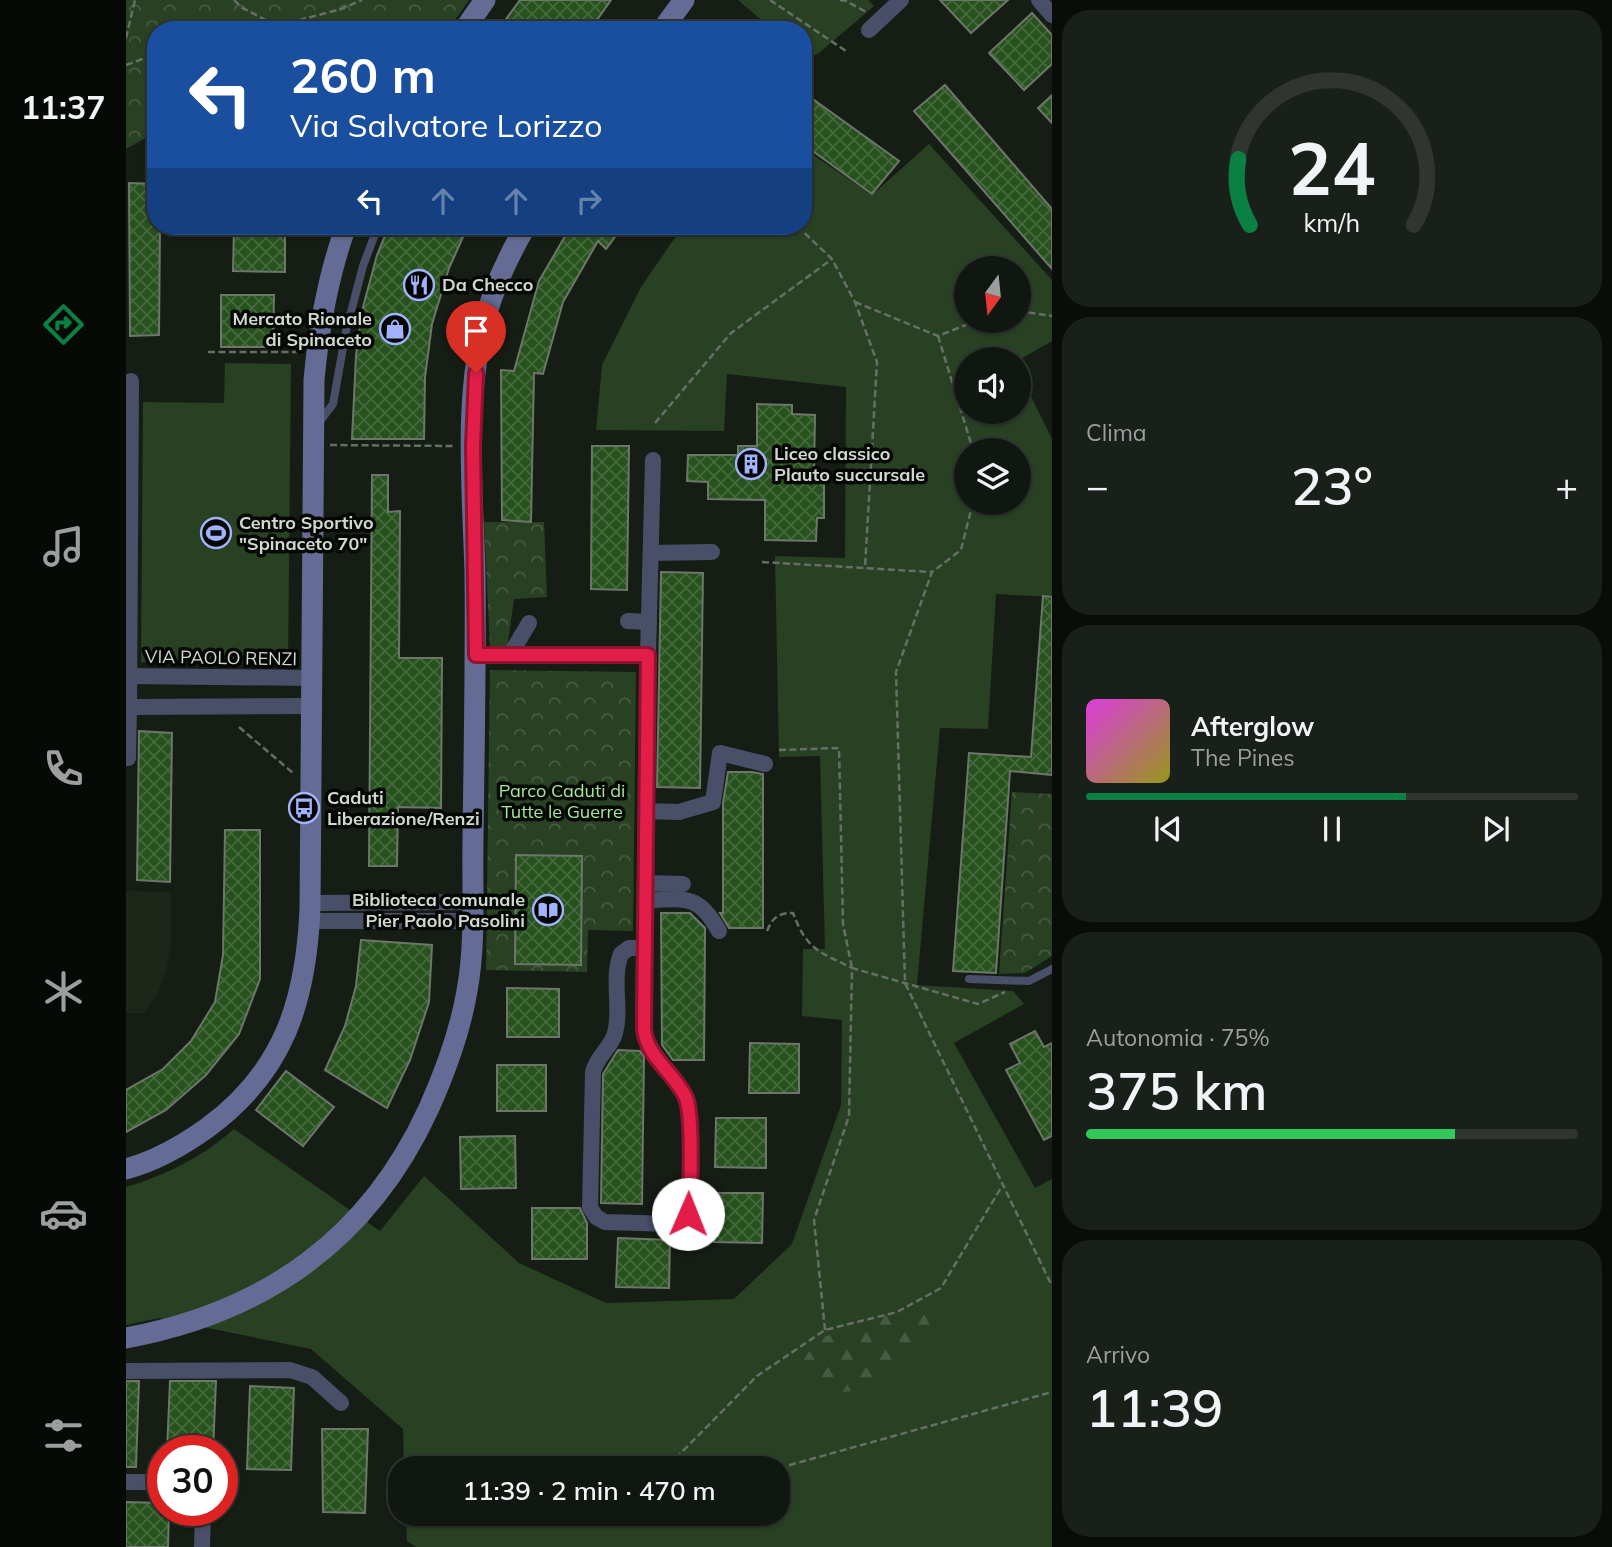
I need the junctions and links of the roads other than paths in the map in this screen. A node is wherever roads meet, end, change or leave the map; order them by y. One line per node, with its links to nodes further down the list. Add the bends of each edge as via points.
1 (485, 0): 6 (street)
2 (684, 0): 7 (street)
3 (901, 0): 8 (street)
4 (1039, 0): 5 (street)
5 (1052, 15)
6 (465, 21)
7 (669, 21)
8 (874, 25)
9 (343, 235): 13 (street, via 330,274 316,353)
10 (375, 235): 13 (lane, via 346,331 333,404)
11 (521, 235): 20 (street, via 504,264 483,329 475,383)
12 (131, 381): 23 (street, VIA PAOLO RENZI)
13 (318, 437): 24 (street)
14 (653, 460): 16 (street)
15 (712, 552): 16 (street)
16 (651, 553): 18 (street)
17 (628, 621): 18 (street)
18 (649, 622): 22 (street)
19 (529, 623): 21 (street)
20 (476, 655): 21 (street); 34 (street)
21 (510, 655): 22 (street)
22 (648, 655): 29 (street)
23 (129, 676): 24 (street, VIA PAOLO RENZI); 26 (street, VIA PAOLO RENZI)
24 (312, 678): 25 (street)
25 (312, 706): 26 (street); 33 (street)
26 (129, 707): 27 (street, VIA PAOLO RENZI)
27 (126, 758)
28 (765, 764): 29 (street, via 720,753 713,802 679,812)
29 (646, 811): 30 (street)
30 (645, 883): 31 (street); 32 (street)
31 (683, 884)
32 (645, 900): 35 (street, via 696,903 709,913); 36 (street)
33 (310, 912): 34 (street); 39 (street, via 304,975 293,1017 263,1074 237,1104 201,1131 158,1157)
34 (473, 912): 40 (street, via 467,987 446,1069 406,1155 363,1212 324,1251 260,1294 175,1328)
35 (719, 931)
36 (644, 948): 36 (street, via 646,1042 684,1094 689,1114 688,1211 684,1220 673,1224 605,1222 590,1207 593,1072 615,1034 621,954 629,948)
37 (1052, 969): 38 (lane, via 1030,981)
38 (969, 979)
39 (126, 1169)
40 (126, 1338)
41 (126, 1371): 42 (street, via 290,1370 312,1377)
42 (341, 1403)
43 (126, 1482): 44 (street)
44 (147, 1482)
45 (202, 1526): 46 (street)
46 (202, 1547)

